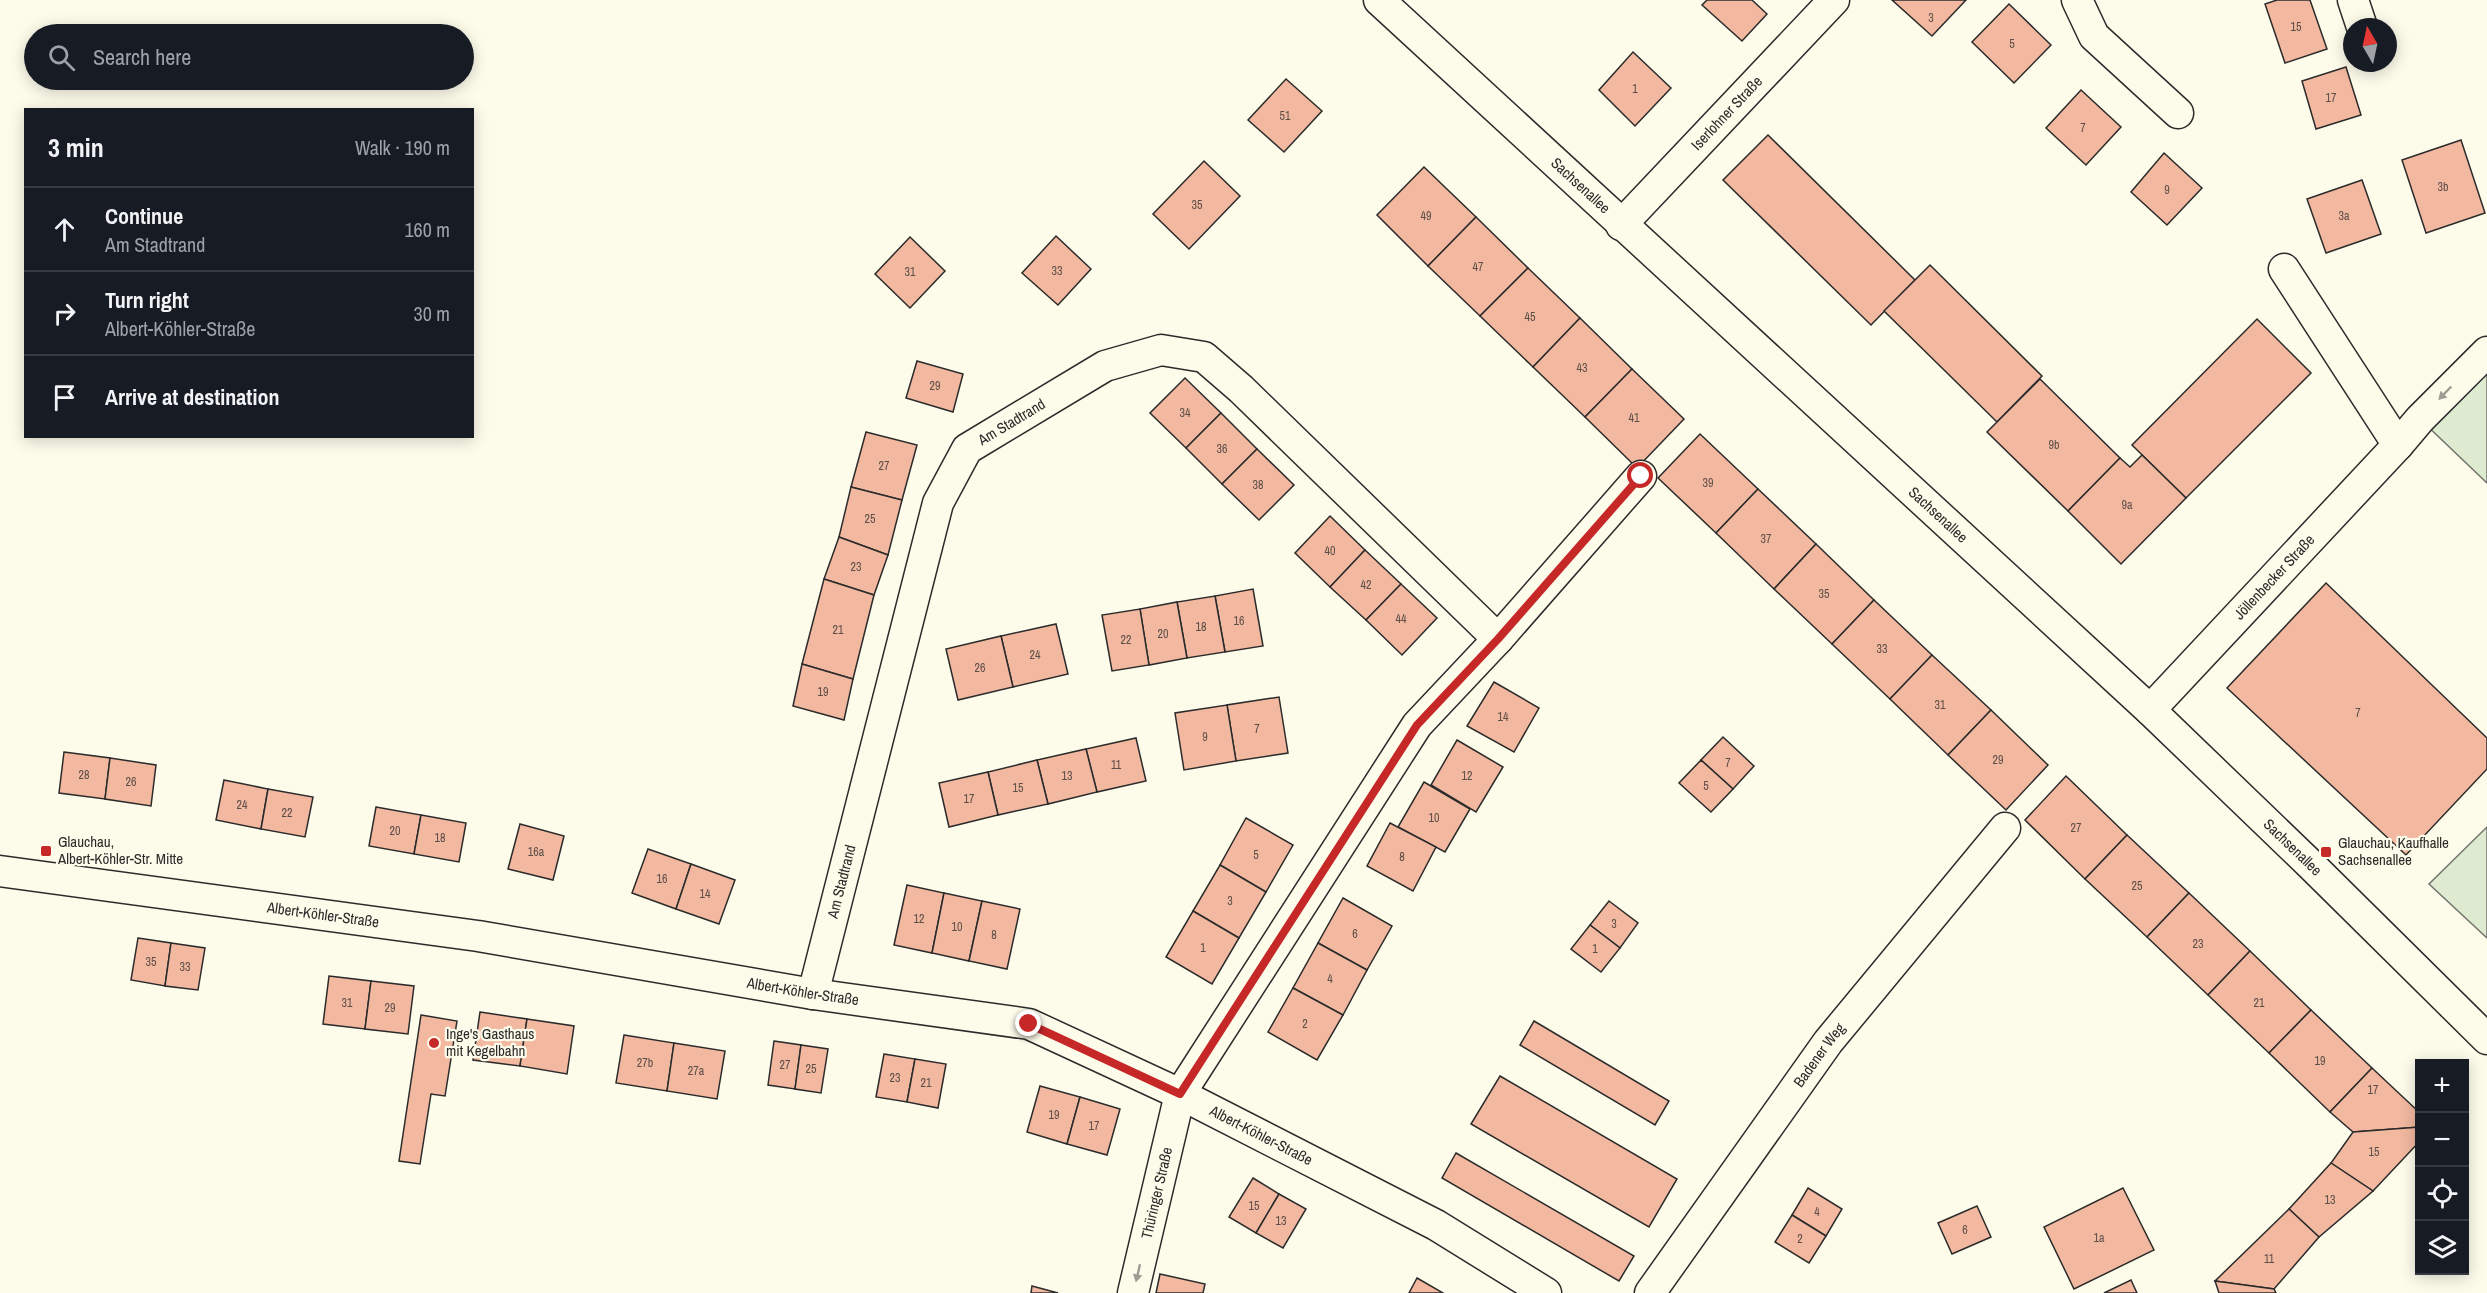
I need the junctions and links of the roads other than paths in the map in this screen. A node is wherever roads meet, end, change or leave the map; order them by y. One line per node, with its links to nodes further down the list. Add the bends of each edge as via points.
1 (1379, 0): 7 (street, Sachsenallee)
2 (1834, 0): 7 (street, Iserlohner Straße)
3 (2077, 0): 6 (street, via 2094,36)
4 (2353, 0): 5 (street)
5 (2359, 18)
6 (2178, 113)
7 (1621, 225): 13 (street, Sachsenallee)
8 (2284, 269): 10 (street)
9 (2487, 352): 10 (street, Jöllenbecker Straße, one-way to 10)
10 (2398, 445): 13 (street, Jöllenbecker Straße)
11 (1641, 476): 12 (street)
12 (1498, 639): 16 (street, Am Stadtrand, via 1204,357 1161,350 1105,366 967,449 938,503); 18 (street, via 1417,725)
13 (2150, 710): 17 (street, Sachsenallee)
14 (2004, 828): 21 (street, Badener Weg, via 1828,1042)
15 (0, 871): 16 (street, Albert-Köhler-Straße, via 478,936)
16 (813, 994): 18 (street, Albert-Köhler-Straße, via 1029,1024)
17 (2487, 1040)
18 (1180, 1094): 19 (street, Thüringer Straße, one-way to 19); 20 (street, Albert-Köhler-Straße, via 1436,1225)
19 (1133, 1293)
20 (1546, 1293)
21 (1650, 1293)

